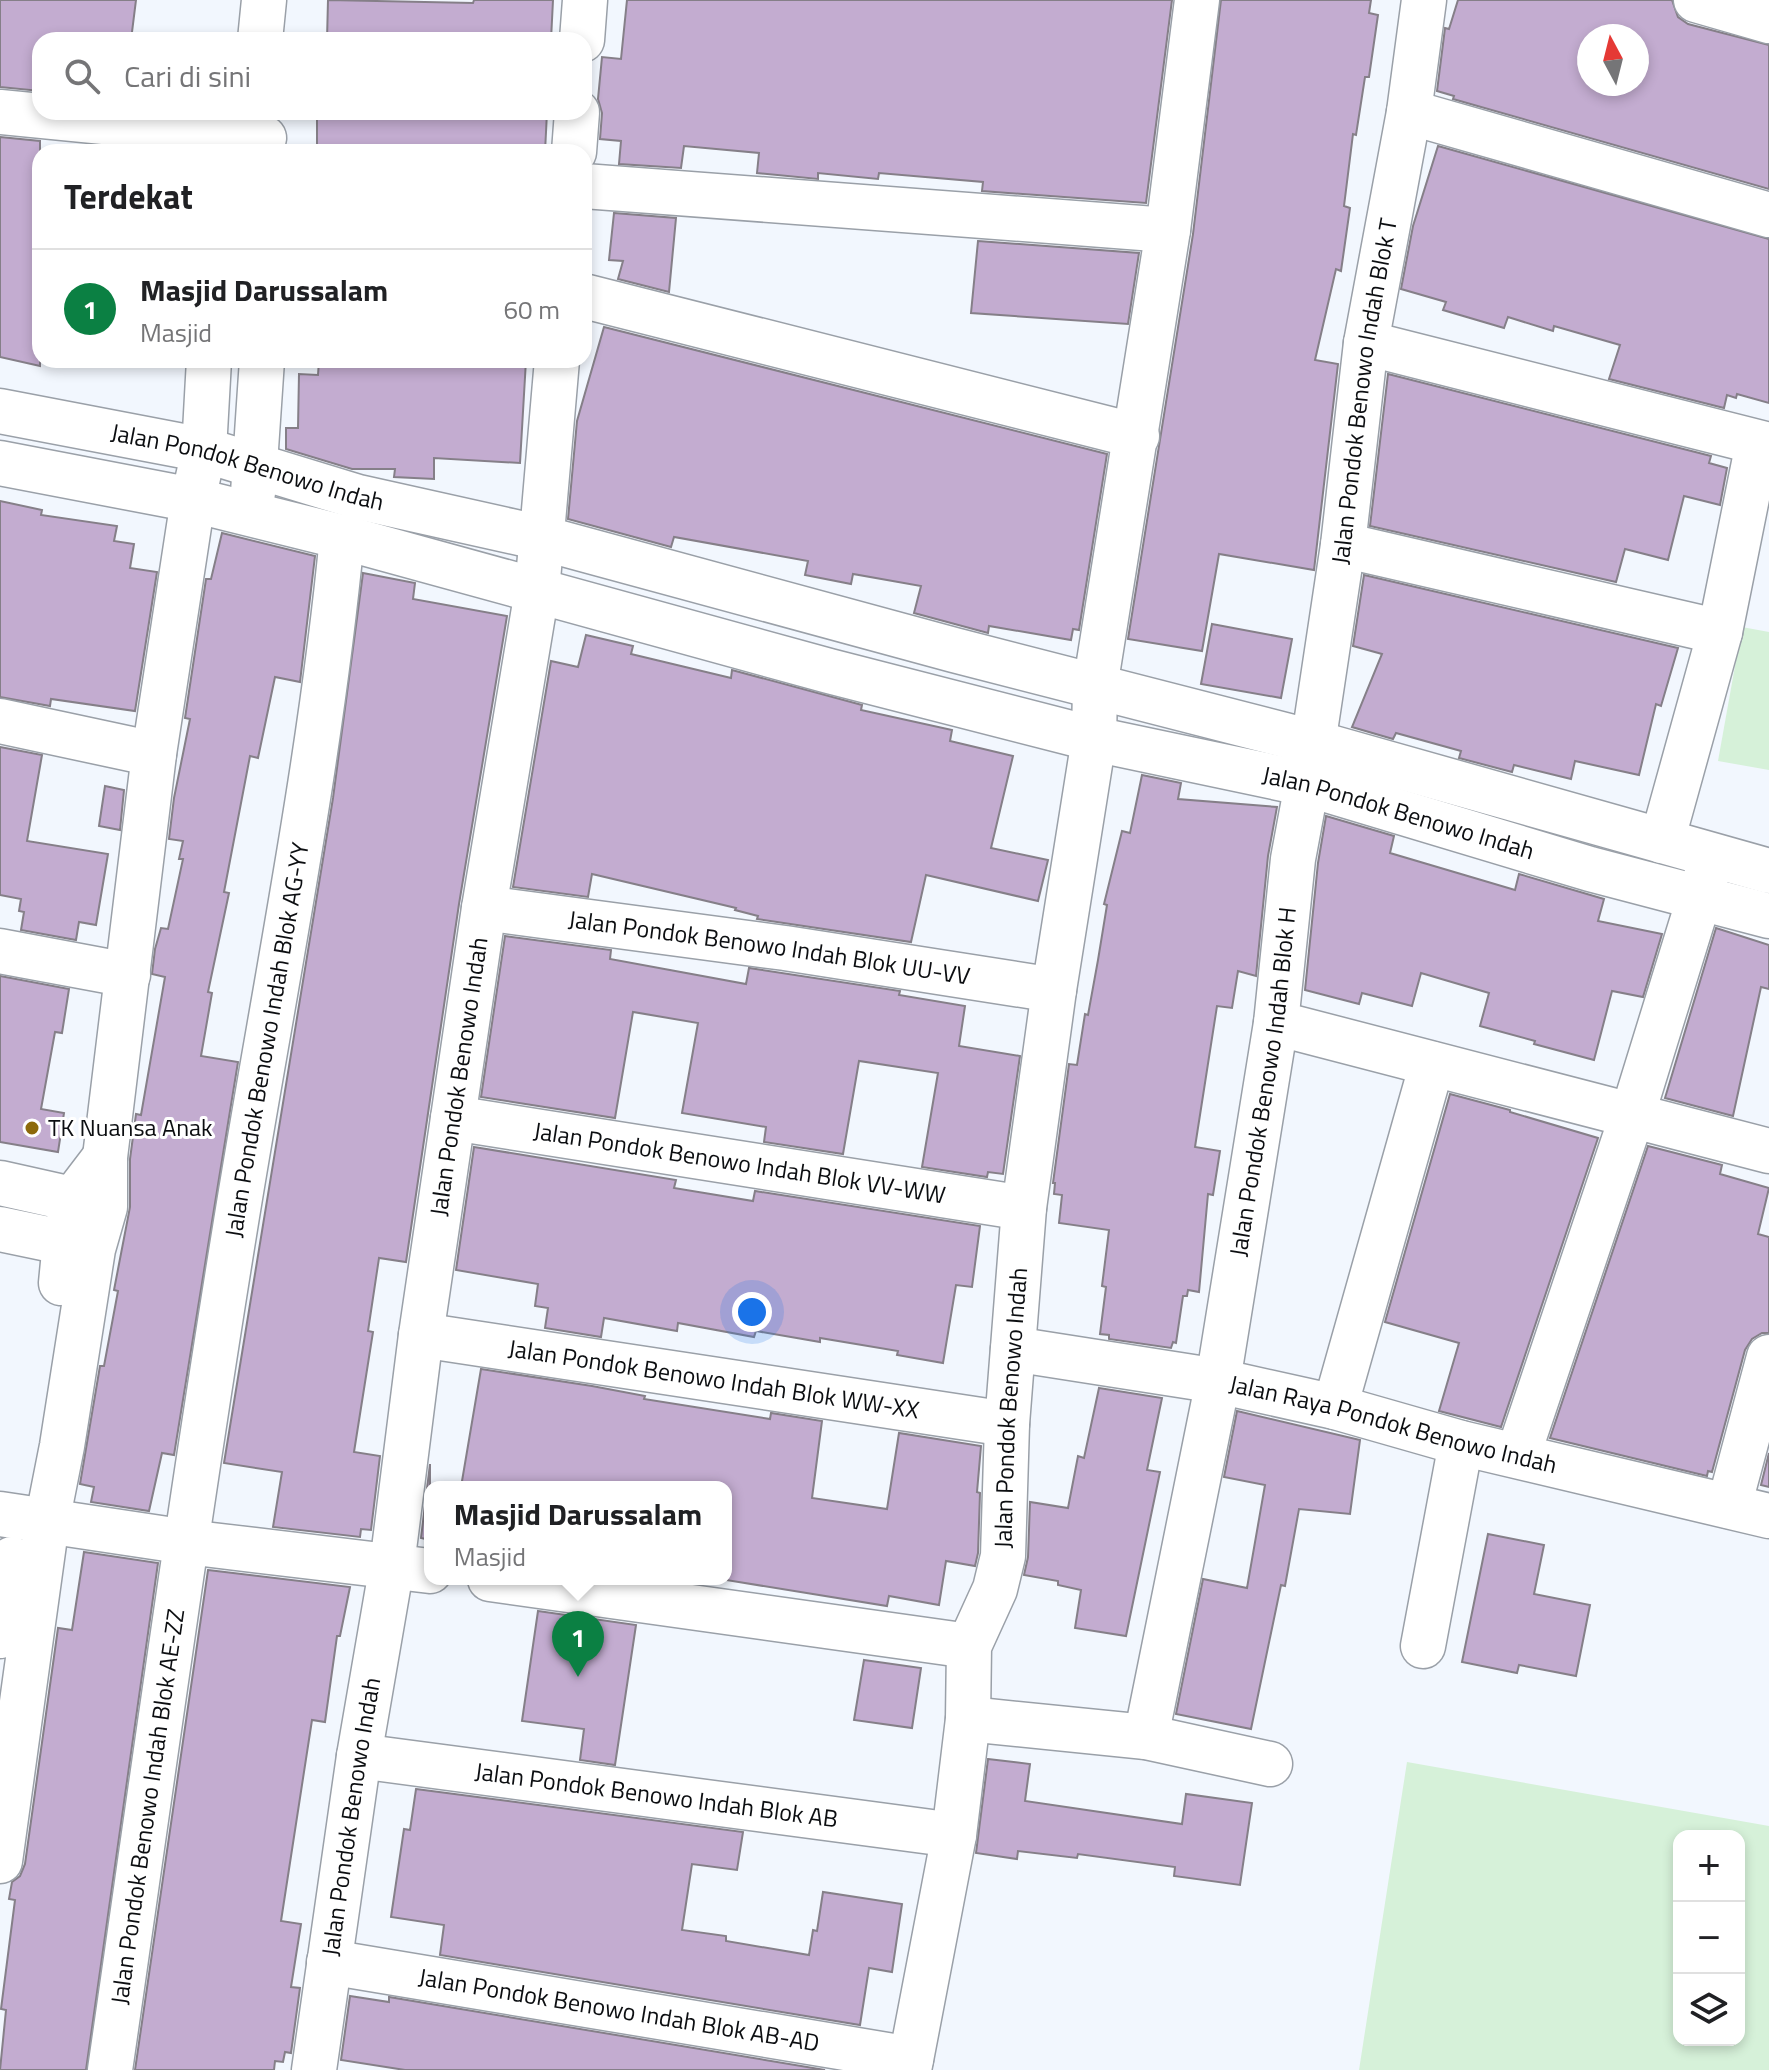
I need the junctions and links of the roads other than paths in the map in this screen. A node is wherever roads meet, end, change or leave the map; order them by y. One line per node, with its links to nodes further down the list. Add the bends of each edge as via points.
1 (264, 0): 7 (street)
2 (585, 0): 8 (street)
3 (1197, 0): 18 (street)
4 (1424, 0): 10 (street, Jalan Pondok Benowo Indah Blok T)
5 (1696, 0): 6 (street)
6 (1769, 21)
7 (261, 32)
8 (583, 32)
9 (0, 112): 11 (street)
10 (1409, 112): 17 (street); 20 (street, Jalan Pondok Benowo Indah Blok T)
11 (32, 115)
12 (92, 120): 14 (street)
13 (576, 120): 15 (street)
14 (253, 134)
15 (575, 144)
16 (592, 187): 18 (street)
17 (1769, 215)
18 (1168, 230): 25 (street)
19 (592, 298): 25 (street)
20 (1366, 343): 26 (street); 34 (street, Jalan Pondok Benowo Indah Blok T)
21 (209, 368): 27 (street)
22 (261, 368): 29 (street)
23 (556, 368): 33 (street)
24 (0, 411): 27 (street, Jalan Pondok Benowo Indah)
25 (1137, 436): 37 (street)
26 (1763, 444): 36 (street)
27 (204, 450): 29 (street, Jalan Pondok Benowo Indah); 30 (street)
28 (0, 463): 30 (street, Jalan Pondok Benowo Indah)
29 (255, 466): 31 (street); 33 (street, Jalan Pondok Benowo Indah, via 358,497)
30 (193, 500): 31 (street, Jalan Pondok Benowo Indah); 40 (street, Jalan Pondok Benowo Indah)
31 (251, 514): 32 (street, Jalan Pondok Benowo Indah)
32 (342, 537): 35 (street, Jalan Pondok Benowo Indah); 71 (street, Jalan Pondok Benowo Indah Blok AG-YY, via 333,630)
33 (542, 538): 35 (street, Jalan Pondok Benowo Indah); 37 (street, Jalan Pondok Benowo Indah)
34 (1343, 545): 36 (street); 41 (street, Jalan Pondok Benowo Indah Blok T)
35 (537, 591): 39 (street, Jalan Pondok Benowo Indah); 46 (street, Jalan Pondok Benowo Indah)
36 (1720, 632): 42 (street)
37 (1095, 687): 39 (street, Jalan Pondok Benowo Indah); 41 (street, Jalan Pondok Benowo Indah)
38 (0, 721): 40 (street)
39 (1094, 739): 41 (street, Jalan Pondok Benowo Indah); 50 (street, Jalan Pondok Benowo Indah)
40 (154, 754): 49 (street, Jalan Pondok Benowo Indah)
41 (1310, 763): 42 (street, Jalan Pondok Benowo Indah); 45 (street, Jalan Pondok Benowo Indah); 51 (street, Jalan Pondok Benowo Indah Blok H, via 1293,859)
42 (1662, 841): 43 (street, Jalan Pondok Benowo Indah)
43 (1712, 856): 44 (street, Jalan Pondok Benowo Indah); 45 (street)
44 (1769, 871)
45 (1698, 899): 47 (street, Jalan Pondok Benowo Indah); 53 (street)
46 (484, 908): 50 (street, Jalan Pondok Benowo Indah Blok UU-VV); 54 (street, Jalan Pondok Benowo Indah)
47 (1769, 916)
48 (0, 951): 49 (street)
49 (128, 975): 57 (street, Jalan Pondok Benowo Indah, via 105,1157)
50 (1054, 990): 58 (street, Jalan Pondok Benowo Indah)
51 (1276, 1023): 52 (street); 64 (street, Jalan Pondok Benowo Indah Blok H)
52 (1432, 1064): 53 (street); 65 (street)
53 (1632, 1116): 55 (street); 68 (street)
54 (453, 1118): 58 (street, Jalan Pondok Benowo Indah Blok VV-WW); 61 (street, Jalan Pondok Benowo Indah)
55 (1769, 1151)
56 (0, 1183): 57 (street)
57 (89, 1203): 60 (street, Jalan Pondok Benowo Indah)
58 (1024, 1208): 62 (street, Jalan Pondok Benowo Indah)
59 (0, 1229): 60 (street)
60 (79, 1245): 70 (street, Jalan Pondok Benowo Indah)
61 (421, 1335): 66 (street, Jalan Pondok Benowo Indah Blok WW-XX); 72 (street, Jalan Pondok Benowo Indah)
62 (1013, 1349): 64 (street, Jalan Raya Pondok Benowo Indah); 66 (street, Jalan Pondok Benowo Indah)
63 (1769, 1357): 69 (street)
64 (1218, 1381): 65 (street, Jalan Raya Pondok Benowo Indah); 78 (street, Jalan Pondok Benowo Indah Blok H)
65 (1335, 1407): 67 (street, Jalan Raya Pondok Benowo Indah)
66 (1007, 1424): 75 (street, Jalan Pondok Benowo Indah, via 1003,1556 995,1589)
67 (1461, 1443): 68 (street, Jalan Raya Pondok Benowo Indah); 76 (street)
68 (1518, 1455): 69 (street, Jalan Raya Pondok Benowo Indah)
69 (1749, 1511)
70 (22, 1518): 71 (street); 74 (street); 82 (street)
71 (187, 1542): 72 (street); 85 (street, Jalan Pondok Benowo Indah Blok AE-ZZ)
72 (411, 1568): 79 (street, Jalan Pondok Benowo Indah)
73 (533, 1585): 75 (street)
74 (0, 1636)
75 (969, 1646): 77 (street, Jalan Pondok Benowo Indah)
76 (1423, 1646)
77 (968, 1719): 78 (street); 81 (street, Jalan Pondok Benowo Indah)
78 (1146, 1737): 80 (street)
79 (359, 1756): 81 (street, Jalan Pondok Benowo Indah Blok AB); 83 (street, Jalan Pondok Benowo Indah)
80 (1270, 1764)
81 (954, 1835): 84 (street, Jalan Pondok Benowo Indah)
82 (0, 1861)
83 (329, 1962): 84 (street, Jalan Pondok Benowo Indah Blok AB-AD); 86 (street, Jalan Pondok Benowo Indah)
84 (910, 2064)
85 (110, 2070)
86 (314, 2070)

